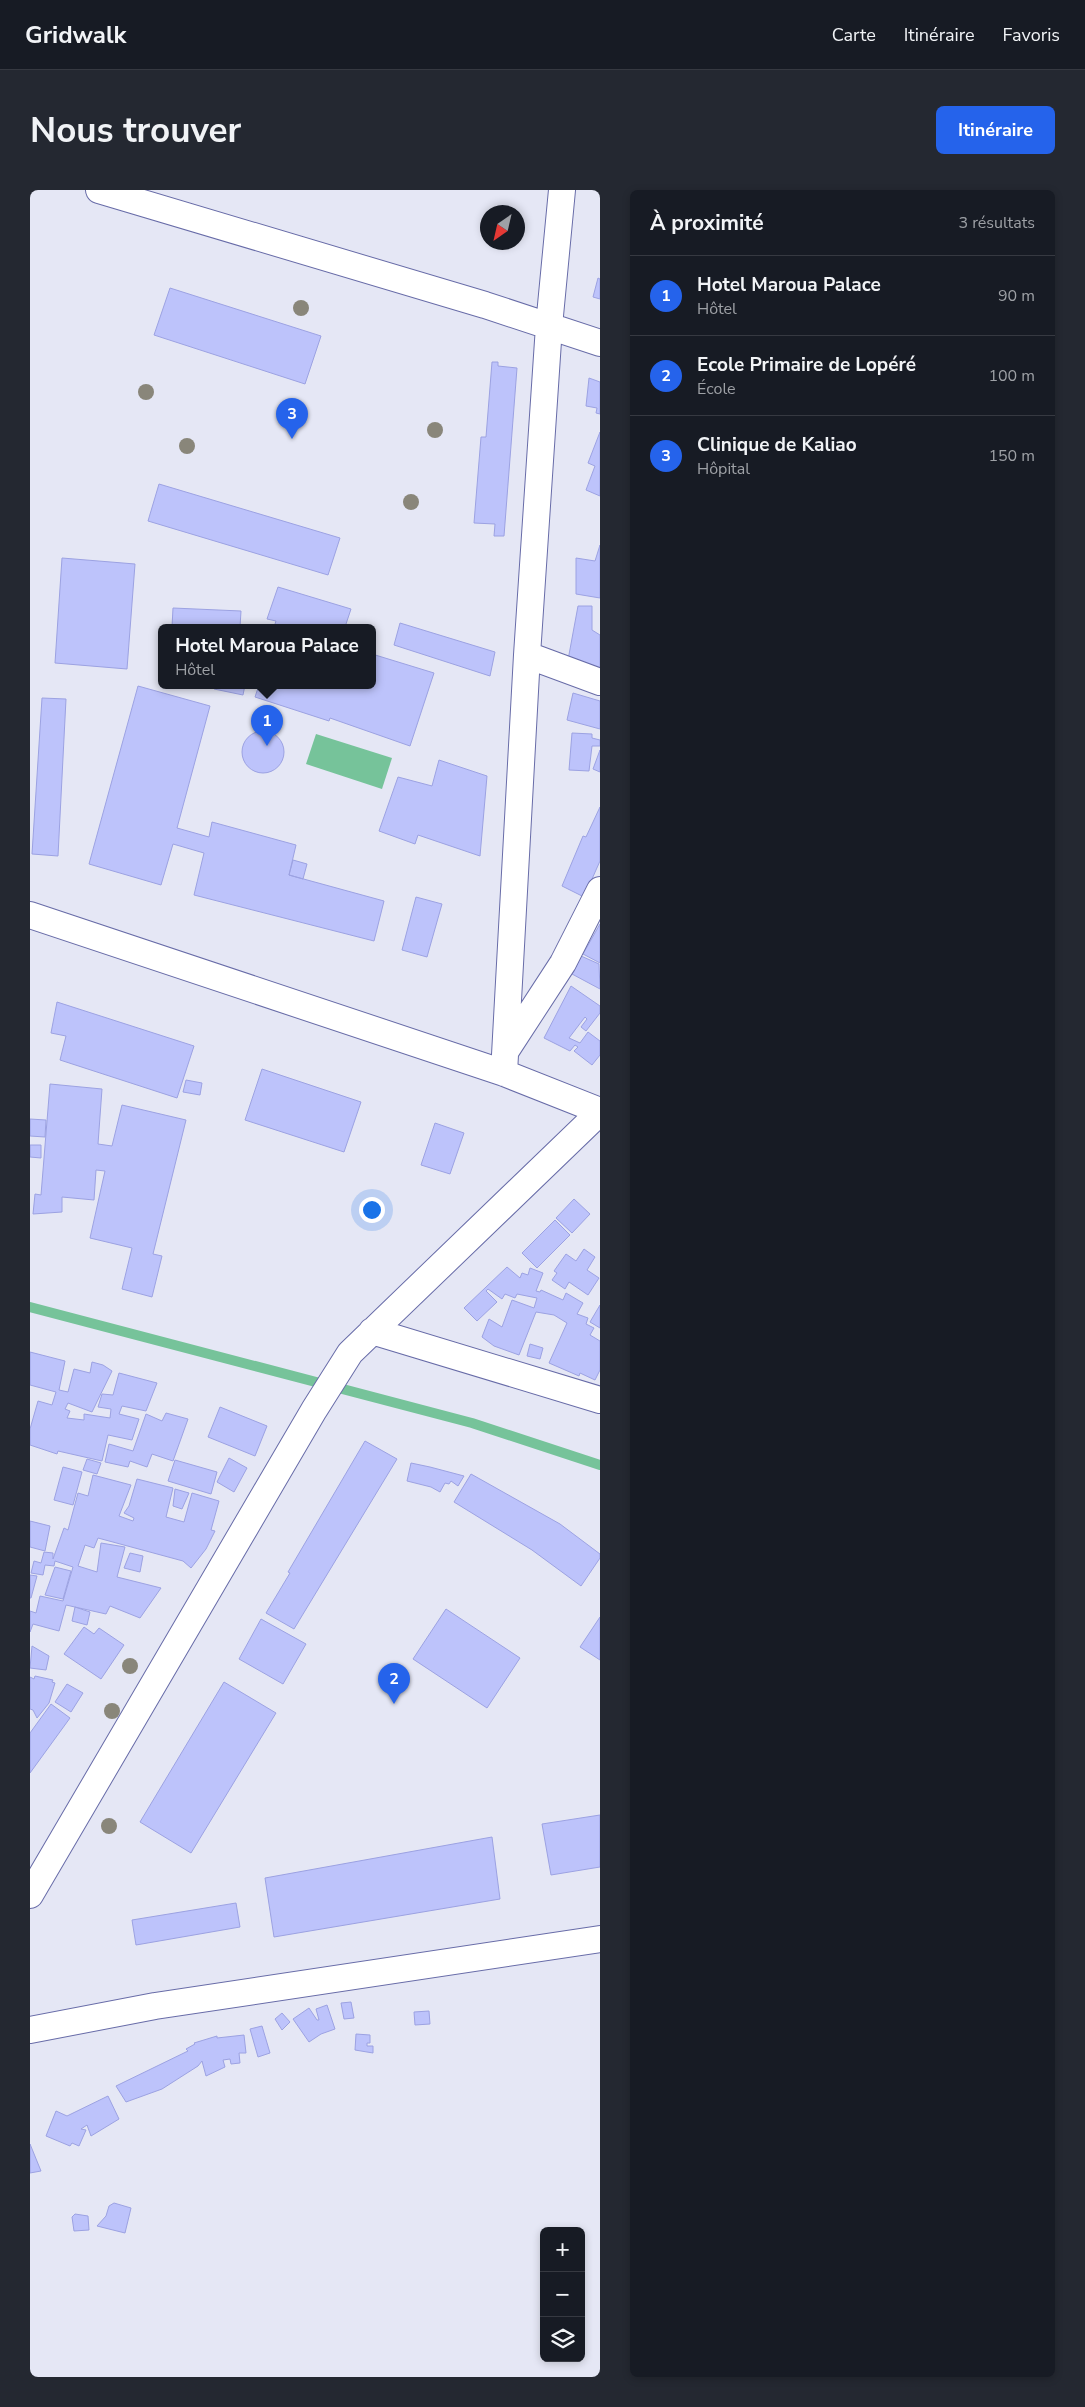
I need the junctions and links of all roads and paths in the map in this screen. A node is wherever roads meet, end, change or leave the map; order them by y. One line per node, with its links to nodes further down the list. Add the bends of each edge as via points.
1 (99, 190): 3 (street)
2 (562, 190): 3 (street)
3 (550, 326): 4 (street); 5 (street)
4 (600, 343)
5 (527, 655): 6 (street); 9 (street)
6 (600, 682)
7 (600, 890): 9 (street, via 563,963)
8 (30, 915): 9 (street)
9 (505, 1061): 10 (street)
10 (600, 1112): 11 (street)
11 (372, 1331): 12 (street); 13 (street, via 350,1354 314,1410)
12 (600, 1400)
13 (30, 1895)
14 (600, 1939): 15 (street, via 155,2006)
15 (30, 2030)

